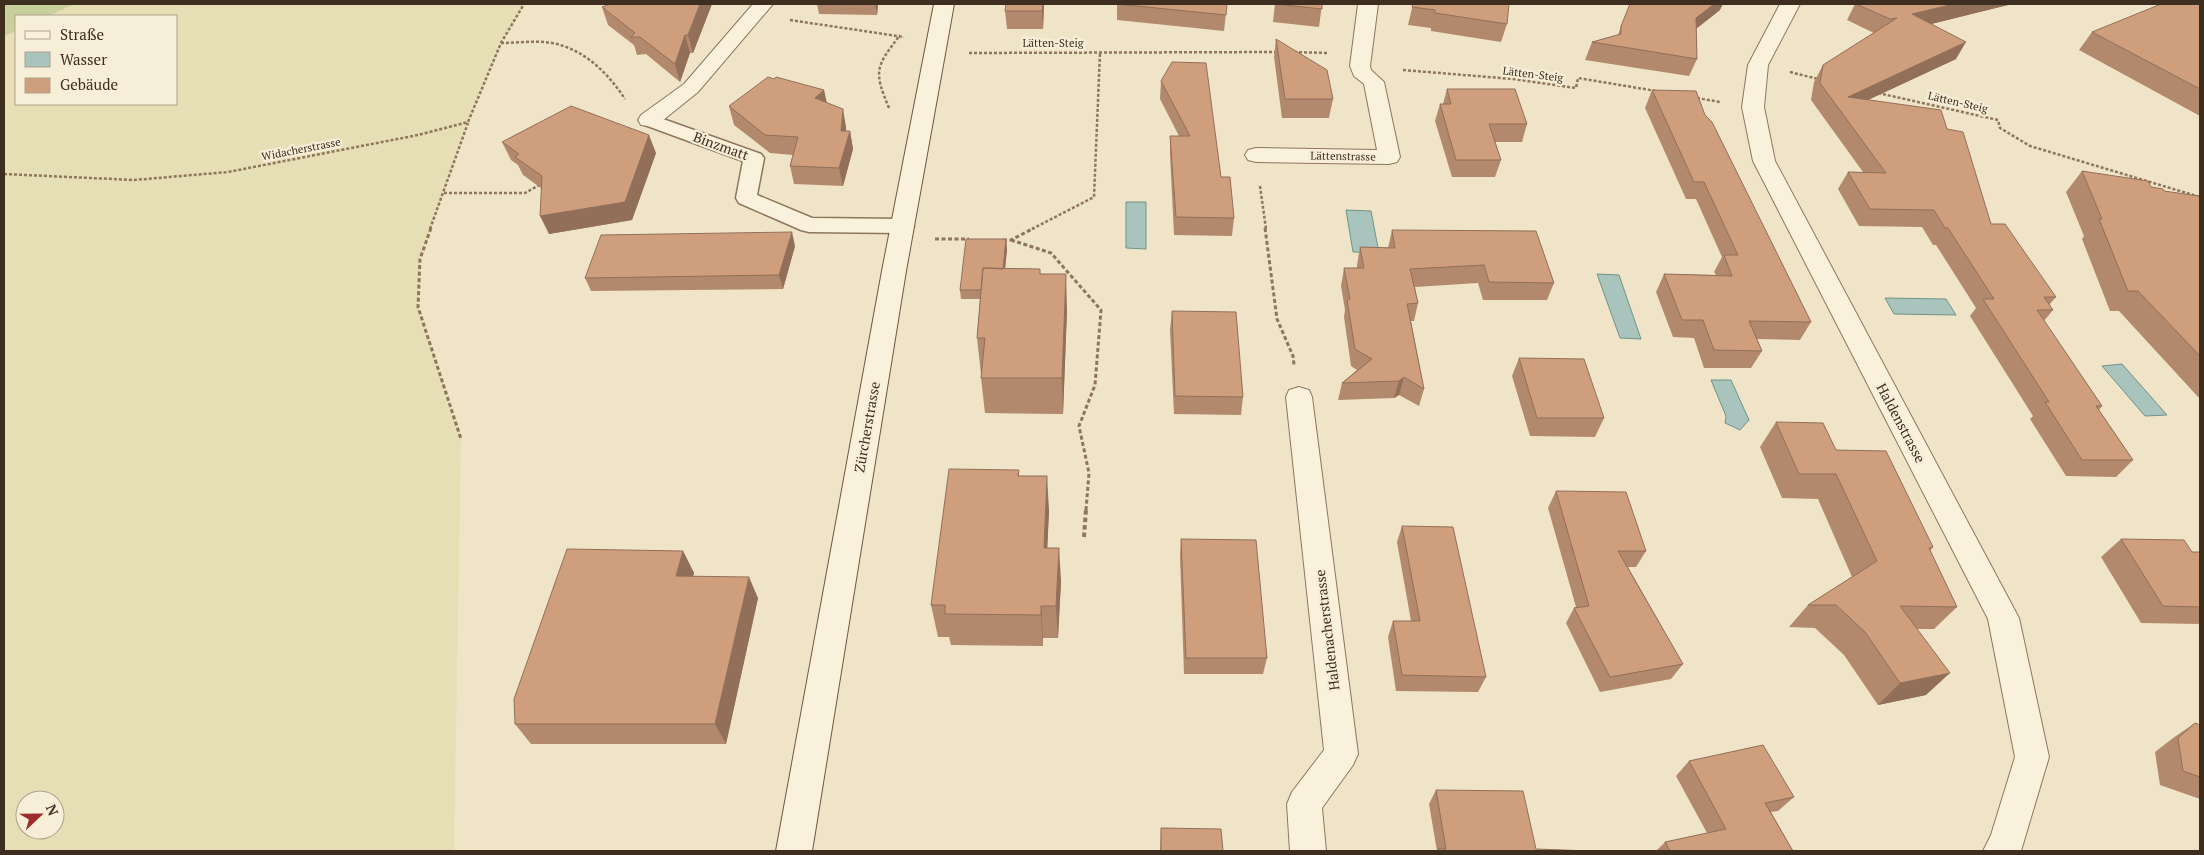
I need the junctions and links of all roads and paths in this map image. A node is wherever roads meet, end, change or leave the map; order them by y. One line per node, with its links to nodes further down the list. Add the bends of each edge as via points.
1 (524, 4): 6 (path)
2 (944, 4): 7 (street, Zürcherstrasse)
3 (1368, 4): 11 (street)
4 (1790, 4): 12 (street, Haldenstrasse)
5 (758, 9): 7 (path, Lätten-Steig, via 900,35 919,45 921,50); 18 (street, via 691,88)
6 (501, 43): 18 (path, via 552,43 584,56 616,85 632,112); 19 (path)
7 (936, 50): 8 (path, Lätten-Steig, via 960,53); 25 (street, Zürcherstrasse)
8 (1100, 52): 9 (path, Lätten-Steig); 29 (path, via 1094,197)
9 (1281, 52)
10 (1291, 52): 11 (path, Lätten-Steig)
11 (1360, 60): 14 (path, Lätten-Steig, via 1576,88 1578,78); 20 (street, Lättenstrasse, via 1361,72 1374,82 1389,157)
12 (1758, 65): 13 (path); 17 (street, Haldenstrasse)
13 (1825, 80)
14 (1656, 91)
15 (1873, 92): 24 (path, Lätten-Steig, via 1998,120 2000,128 2030,146)
16 (1695, 98): 17 (path)
17 (1753, 107): 35 (street, Haldenstrasse, via 1764,161 2003,618 2032,757 2006,845)
18 (649, 120): 25 (lane, Binzmatt, via 754,158 746,198 809,225)
19 (468, 122): 21 (path, Widacherstrasse, via 418,135 228,172 134,180); 23 (path)
20 (1256, 155): 30 (path, via 1277,319 1293,356)
21 (4, 174)
22 (542, 184): 23 (path, via 525,193)
23 (444, 192): 31 (path, via 420,259 418,307)
24 (2200, 196)
25 (903, 226): 33 (street, Zürcherstrasse)
26 (935, 239): 27 (path)
27 (973, 239)
28 (1002, 240): 29 (path)
29 (1011, 240): 32 (path, via 1051,252 1101,310 1095,385 1079,426 1088,473)
30 (1299, 398): 34 (street, Haldenacherstrasse, via 1341,754 1304,804)
31 (461, 438)
32 (1084, 537)
33 (794, 851)
34 (1308, 851)
35 (2001, 851)

